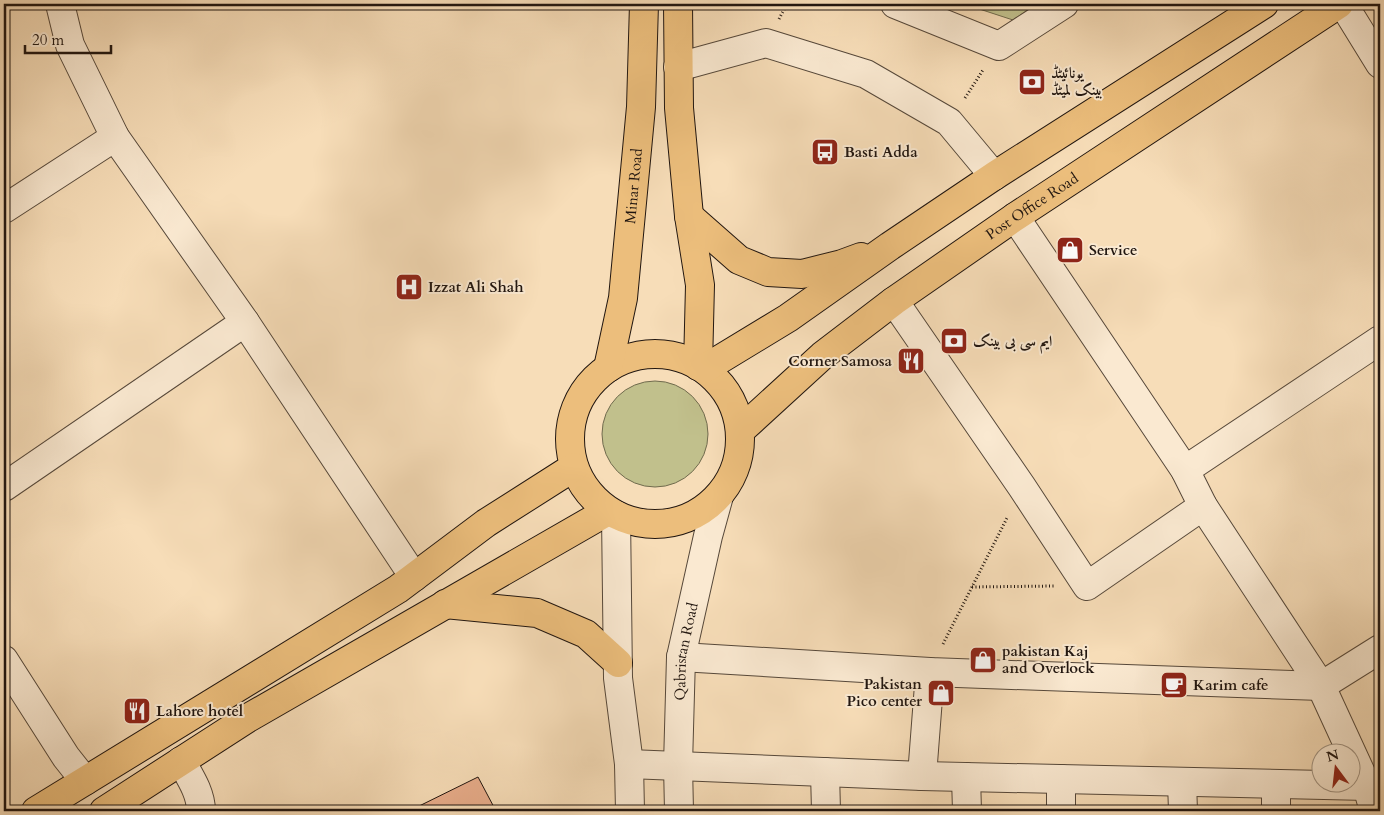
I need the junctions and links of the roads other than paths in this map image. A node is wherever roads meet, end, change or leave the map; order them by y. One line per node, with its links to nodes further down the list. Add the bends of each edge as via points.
1 (60, 4): 13 (street, via 70,44)
2 (644, 4): 11 (main road, Minar Road)
3 (678, 4): 10 (main road)
4 (895, 4): 5 (street, via 999,46)
5 (1064, 4)
6 (1264, 4): 14 (main road)
7 (1338, 4): 17 (main road, Post Office Road)
8 (1343, 4): 9 (street)
9 (1380, 64)
10 (678, 67): 12 (main road); 14 (street, via 766,43 866,74 949,122)
11 (641, 107): 12 (main road); 22 (main road, Minar Road, via 623,298)
12 (679, 108): 16 (main road)
13 (115, 137): 15 (street); 20 (street)
14 (994, 176): 18 (main road)
15 (4, 209)
16 (688, 216): 18 (main road, via 740,260 768,272 802,274 842,264); 23 (main road, via 700,285)
17 (1015, 217): 19 (main road, Post Office Road); 26 (street)
18 (890, 246): 23 (main road, via 788,318)
19 (894, 301): 24 (main road, Post Office Road, via 822,356); 29 (street, via 1087,586)
20 (245, 322): 27 (street); 31 (street)
21 (1380, 340): 26 (street)
22 (608, 368): 23 (main road, via 646,354 667,355); 25 (main road, via 578,401 569,445)
23 (701, 368): 24 (main road, via 729,396)
24 (740, 431): 28 (main road, via 736,466)
25 (574, 467): 30 (main road, via 584,488); 31 (main road, via 486,523)
26 (1185, 470): 29 (street)
27 (4, 487)
28 (719, 496): 30 (main road, via 689,517 652,525); 34 (street, Qabristan Road)
29 (1203, 506): 38 (street)
30 (612, 513): 32 (main road); 36 (street)
31 (414, 577): 46 (main road)
32 (445, 604): 36 (main road, via 537,613 586,634); 39 (main road, via 248,718)
33 (1380, 649): 38 (street)
34 (681, 658): 37 (street); 41 (street, Qabristan Road)
35 (4, 660): 46 (street)
36 (618, 663): 40 (street)
37 (930, 672): 38 (street); 43 (street)
38 (1321, 686): 49 (street)
39 (181, 761): 51 (main road); 52 (street, via 194,784)
40 (629, 764): 41 (street); 53 (street)
41 (678, 765): 42 (street); 54 (street, Qabristan Road)
42 (825, 772): 43 (street); 55 (street)
43 (922, 776): 44 (street)
44 (966, 777): 45 (street); 56 (street)
45 (1061, 779): 47 (street); 57 (street)
46 (85, 781): 50 (main road)
47 (1182, 782): 48 (street); 58 (street)
48 (1276, 784): 49 (street); 59 (street)
49 (1371, 799)
50 (36, 811)
51 (104, 811)
52 (201, 811)
53 (630, 811)
54 (678, 811)
55 (826, 811)
56 (967, 811)
57 (1061, 811)
58 (1183, 811)
59 (1276, 811)

